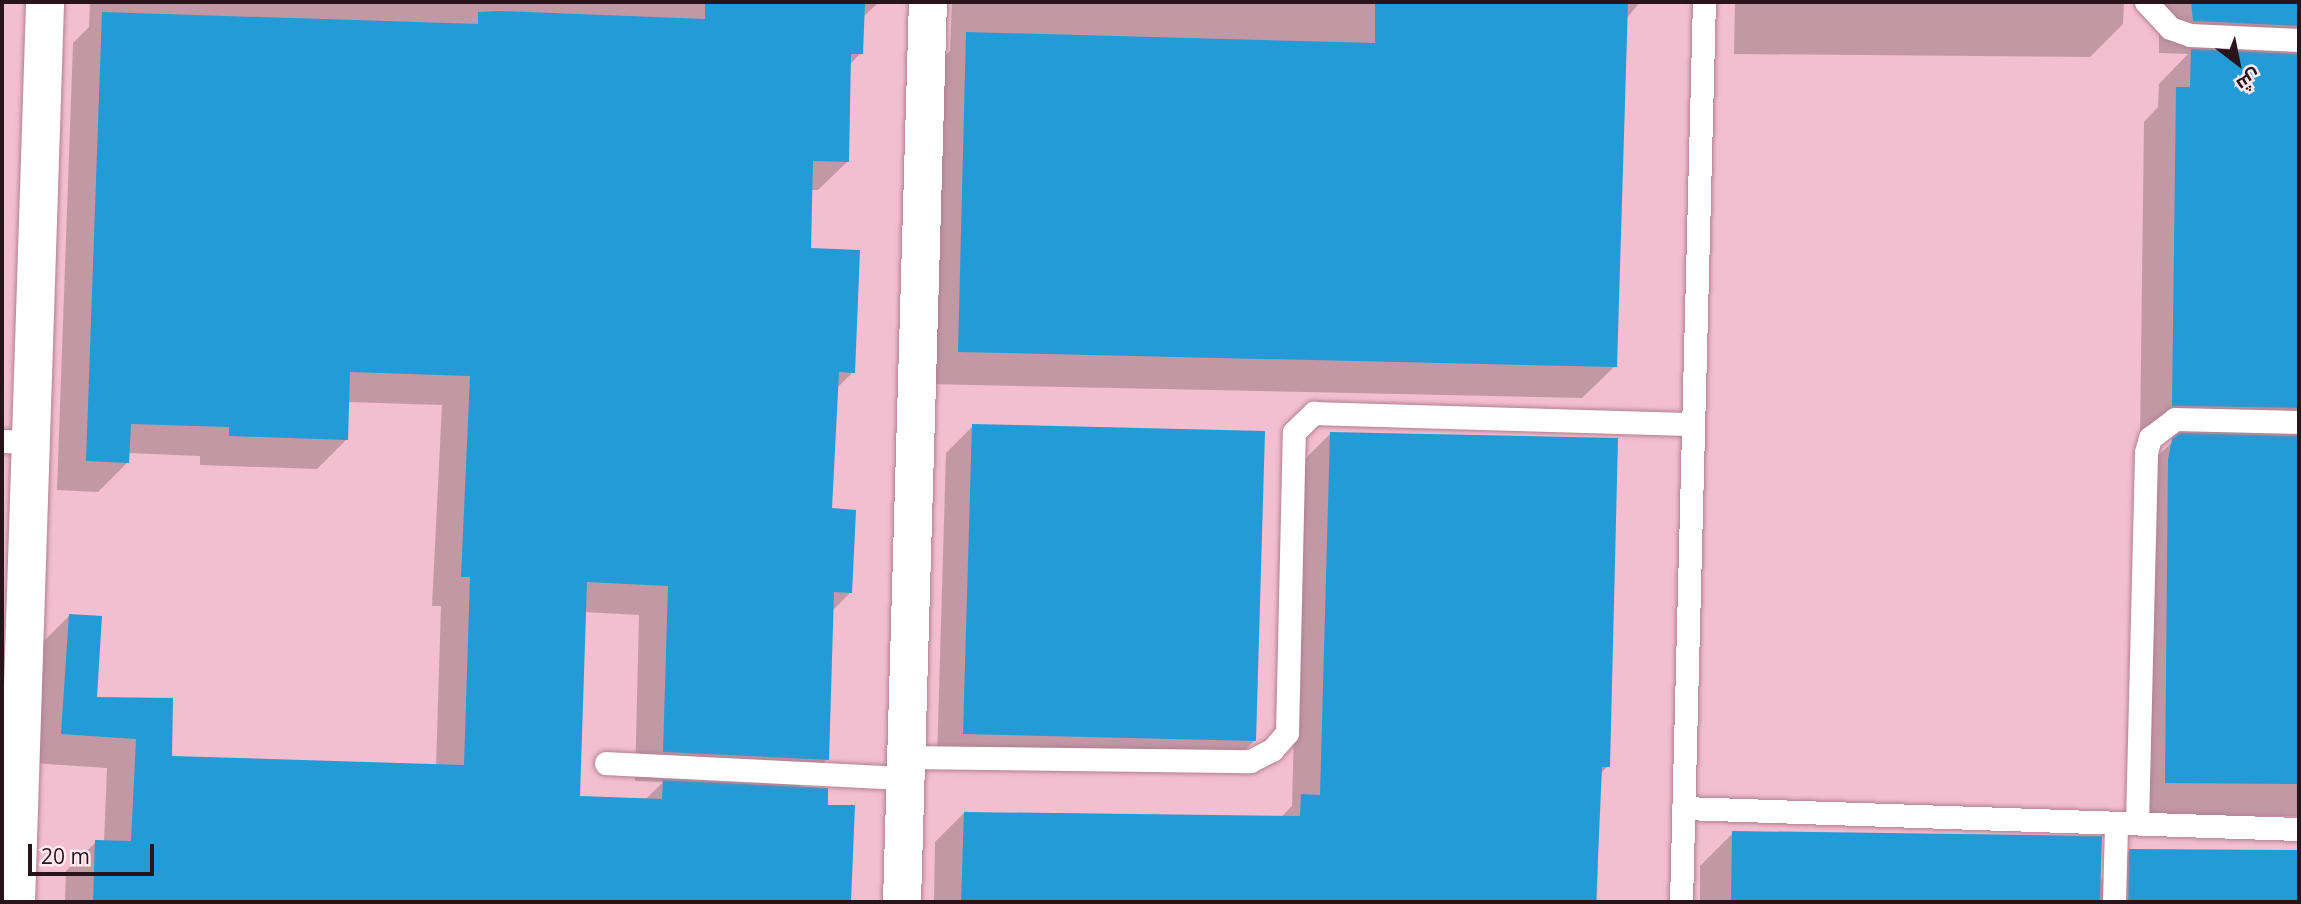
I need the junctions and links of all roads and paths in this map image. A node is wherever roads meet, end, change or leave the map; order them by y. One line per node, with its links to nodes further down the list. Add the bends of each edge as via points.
1 (46, 2): 8 (street)
2 (928, 2): 10 (street)
3 (1704, 2): 7 (lane)
4 (2146, 2): 5 (lane, via 2170,28 2190,35)
5 (2299, 40)
6 (2299, 422): 12 (lane, via 2175,419 2150,438)
7 (1693, 424): 10 (lane, via 1314,413 1294,432 1287,733 1272,750 1250,761); 11 (lane)
8 (16, 442): 14 (street)
9 (606, 763): 10 (lane)
10 (906, 768): 15 (street)
11 (1684, 808): 12 (lane); 16 (lane)
12 (2126, 823): 13 (lane); 17 (lane)
13 (2299, 829)
14 (16, 902)
15 (902, 902)
16 (1681, 902)
17 (2114, 902)

